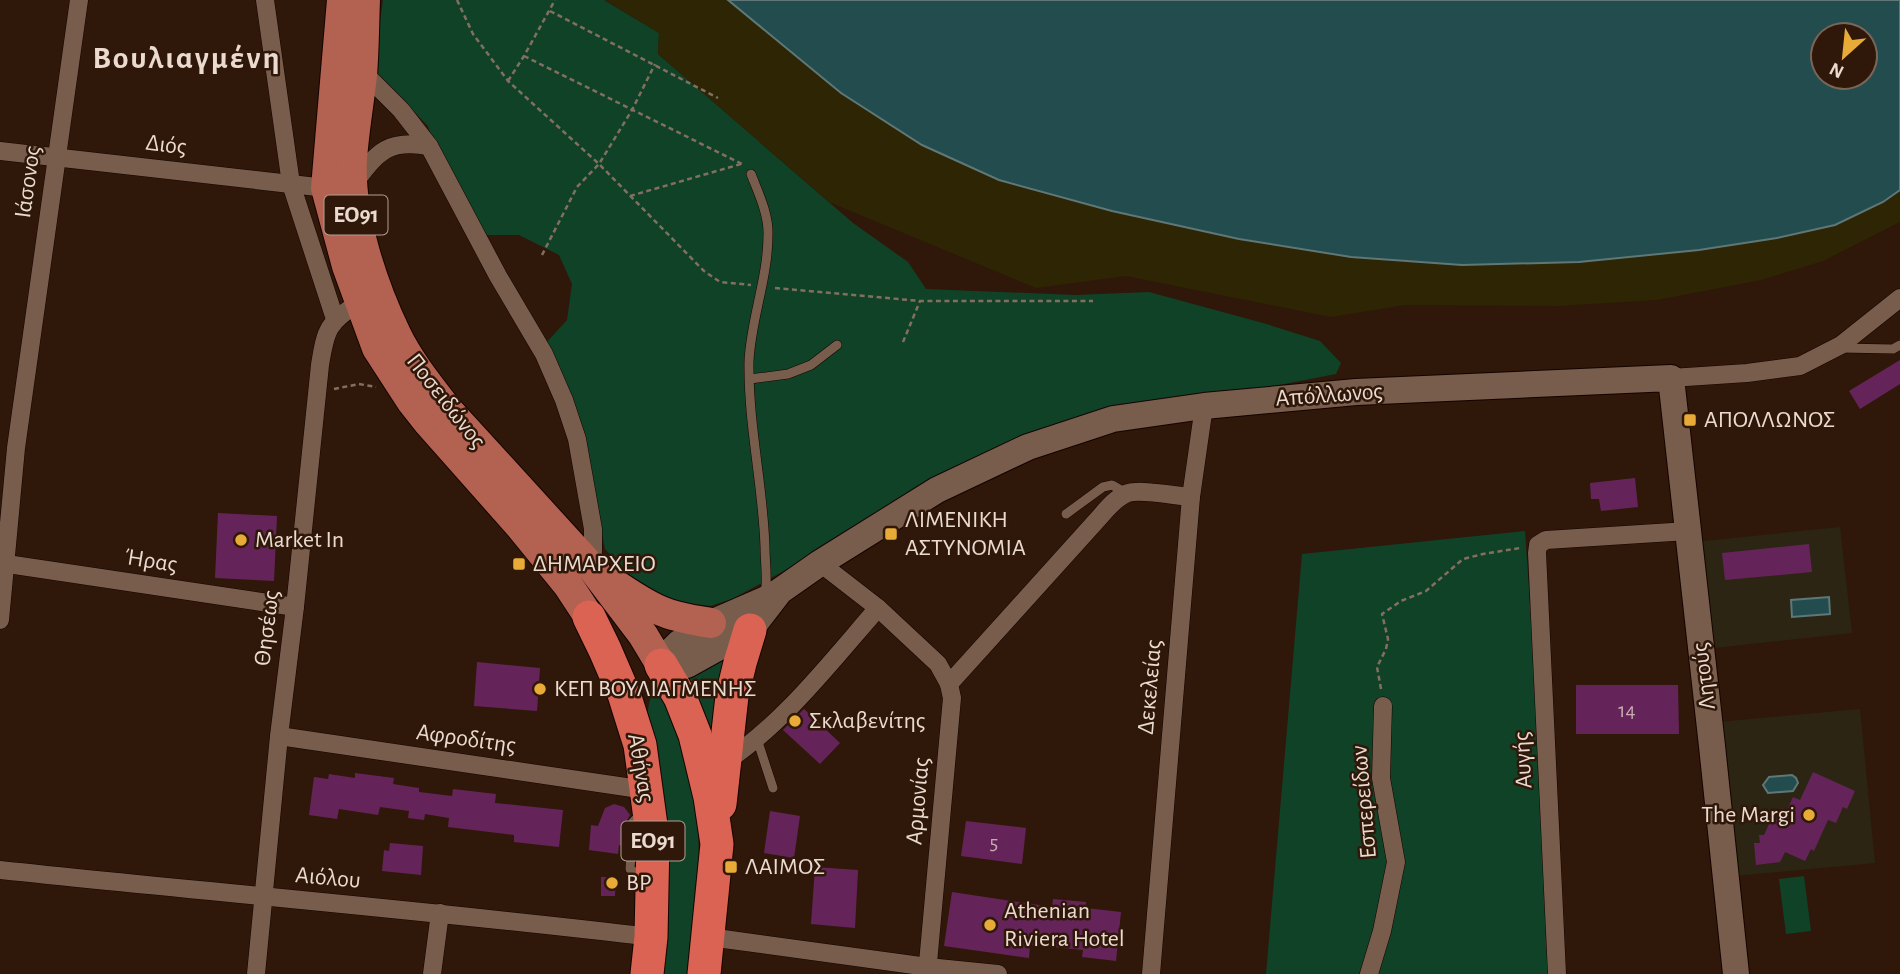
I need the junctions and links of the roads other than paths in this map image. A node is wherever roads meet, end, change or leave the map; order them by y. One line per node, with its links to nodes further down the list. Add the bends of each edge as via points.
1 (79, 0): 8 (street, Ιάσονος)
2 (265, 0): 10 (street)
3 (342, 0): 11 (main road, Ποσειδώνος / ΕΟ91)
4 (365, 0): 5 (main road, Ποσειδώνος / ΕΟ91)
5 (362, 71): 6 (street); 11 (main road, Ποσειδώνος / ΕΟ91, via 352,160)
6 (429, 146): 11 (street, via 412,143 384,149); 27 (street, via 544,354 564,400 593,529)
7 (0, 150): 8 (street, Διός)
8 (57, 156): 10 (street, Διός); 25 (street, Ιάσονος)
9 (751, 174): 19 (lane, via 769,233 752,331)
10 (291, 184): 11 (street, Διός); 14 (street)
11 (339, 186): 13 (main road, Ποσειδώνος / ΕΟ91); 27 (main road, Ποσειδώνος / ΕΟ91, via 354,207 397,335 430,387)
12 (1900, 298): 17 (street, Απόλλωνος)
13 (359, 302): 14 (street); 31 (main road, Ποσειδώνος / ΕΟ91, via 377,348 412,402 520,526)
14 (335, 319): 29 (street, Θησέως, via 324,338 316,392)
15 (838, 345): 19 (lane, via 811,365 788,374)
16 (1900, 345): 17 (lane, via 1893,349)
17 (1836, 348): 18 (street, Απόλλωνος, via 1800,366)
18 (1671, 378): 20 (street, Απόλλωνος, via 1356,392); 24 (street, Λητούς)
19 (750, 379): 28 (lane, via 766,590)
20 (1204, 405): 22 (street, Δεκελείας); 26 (street, Απόλλωνος, via 1113,419 1028,447 937,490)
21 (1126, 493): 22 (street); 23 (lane, via 1112,485 1103,487); 37 (street)
22 (1191, 497): 57 (street, Δεκελείας)
23 (1066, 514)
24 (1688, 531): 59 (street, Αυγής, via 1545,540 1538,545); 60 (street, Λητούς)
25 (3, 563): 29 (street, Ήρας); 32 (street, Ιάσονος)
26 (820, 563): 28 (street, Απόλλωνος); 30 (street)
27 (593, 569): 33 (main road, via 662,611); 36 (main road, Ποσειδώνος / ΕΟ91)
28 (772, 596): 33 (street); 34 (street)
29 (295, 607): 39 (street, Θησέως)
30 (878, 608): 37 (street, via 938,664); 40 (street)
31 (589, 617): 35 (highway, Ποσειδώνος / ΕΟ91); 36 (highway, via 615,644)
32 (0, 621)
33 (711, 624): 36 (street, via 679,643)
34 (750, 630): 36 (street, via 687,665); 42 (highway, via 732,696)
35 (605, 650): 41 (highway, Αθήνας / ΕΟ91)
36 (661, 665): 41 (highway, via 644,696); 45 (highway, ΕΟ91, via 695,735)
37 (949, 684): 51 (street, Αρμονίας, via 952,698)
38 (1383, 706): 58 (street, Εσπερείδων, via 1381,778 1396,862)
39 (279, 736): 44 (street, Αφροδίτης); 47 (street, Θησέως)
40 (757, 739): 42 (street); 43 (lane)
41 (640, 745): 44 (highway, Αθήνας / ΕΟ91)
42 (724, 763): 45 (highway)
43 (774, 788)
44 (648, 799): 49 (highway, Αθήνας / ΕΟ91, via 653,840)
45 (717, 844): 50 (highway, ΕΟ91)
46 (0, 870): 47 (street, Αιόλου)
47 (263, 897): 48 (street, Αιόλου); 52 (street, Θησέως)
48 (440, 912): 49 (street, Αιόλου); 53 (street)
49 (651, 937): 54 (highway, Αθήνας / ΕΟ91)
50 (709, 937): 51 (street); 55 (highway, ΕΟ91)
51 (928, 970): 56 (street)
52 (256, 974)
53 (432, 974)
54 (647, 974)
55 (704, 974)
56 (998, 974)
57 (1151, 974)
58 (1369, 974)
59 (1557, 974)
60 (1736, 974)

